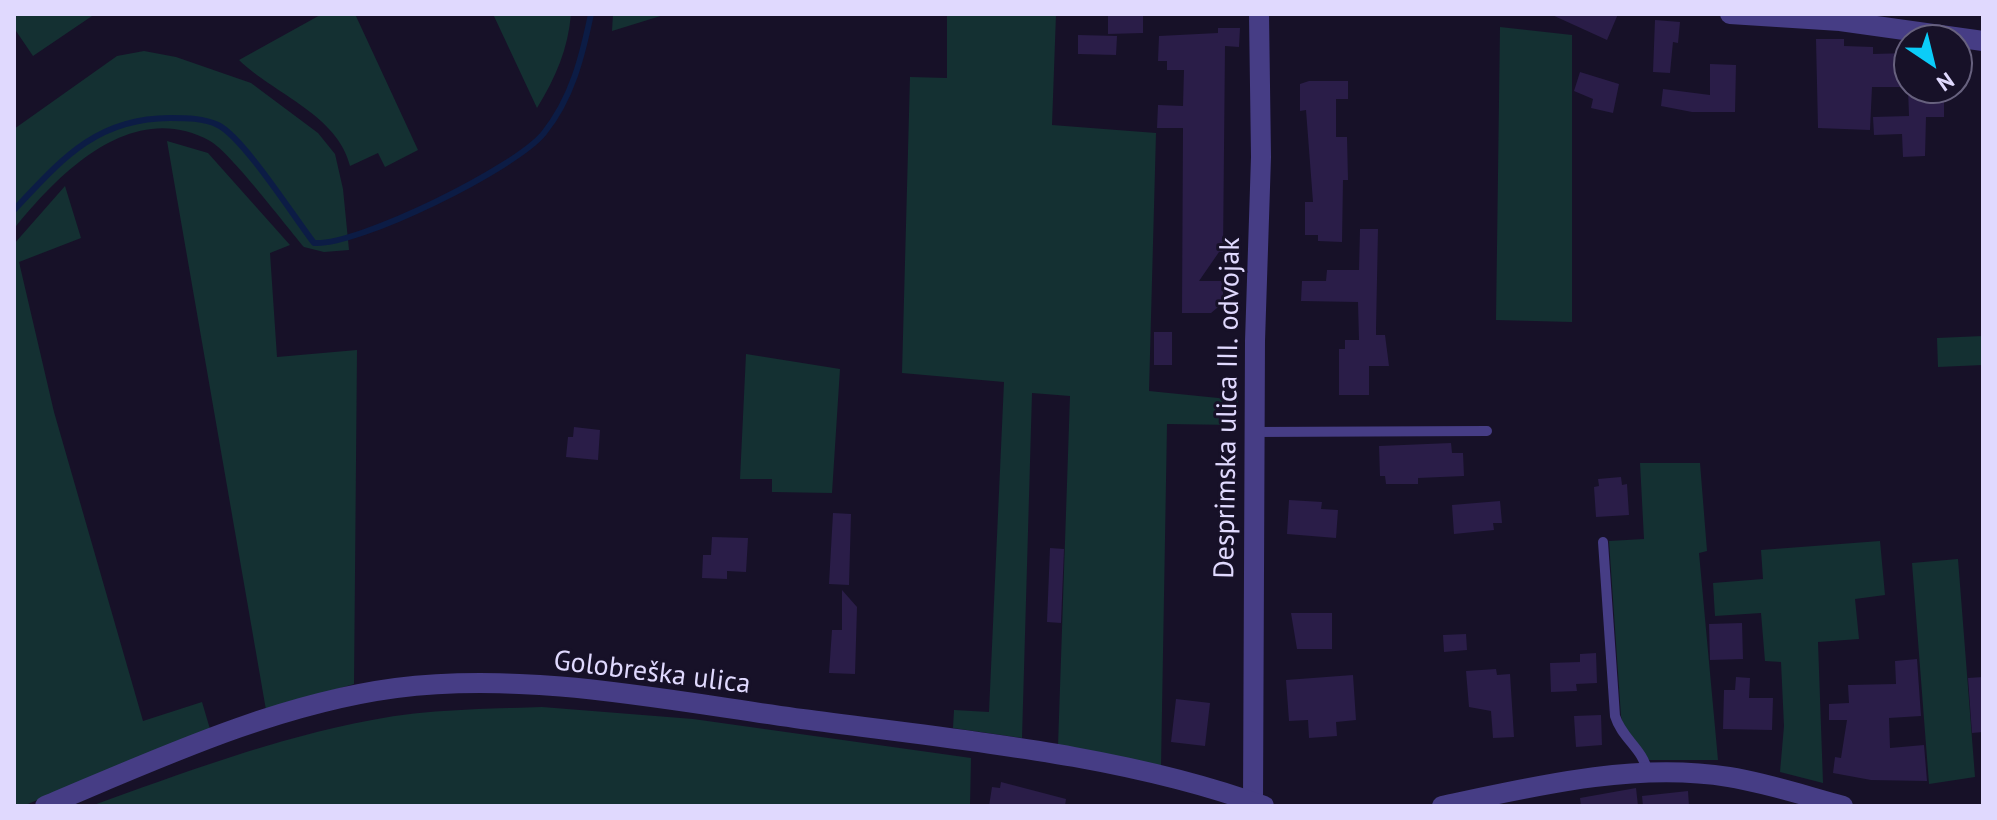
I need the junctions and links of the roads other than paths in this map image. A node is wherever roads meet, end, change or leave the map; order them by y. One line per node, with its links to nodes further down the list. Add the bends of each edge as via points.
1 (1259, 14): 5 (street, Desprimska ulica III. odvojak)
2 (1730, 14): 3 (street, via 1840,21)
3 (1983, 41)
4 (1487, 431): 5 (lane)
5 (1254, 432): 8 (street, Desprimska ulica III. odvojak)
6 (1603, 542): 7 (lane, via 1615,716 1619,729 1642,754)
7 (1648, 773): 10 (street, via 1570,781); 11 (street, via 1730,777)
8 (1258, 804): 9 (street, Golobreška ulica, via 1179,781 1020,749 619,694 435,685 324,702 232,732)
9 (45, 806)
10 (1442, 806)
11 (1843, 806)

